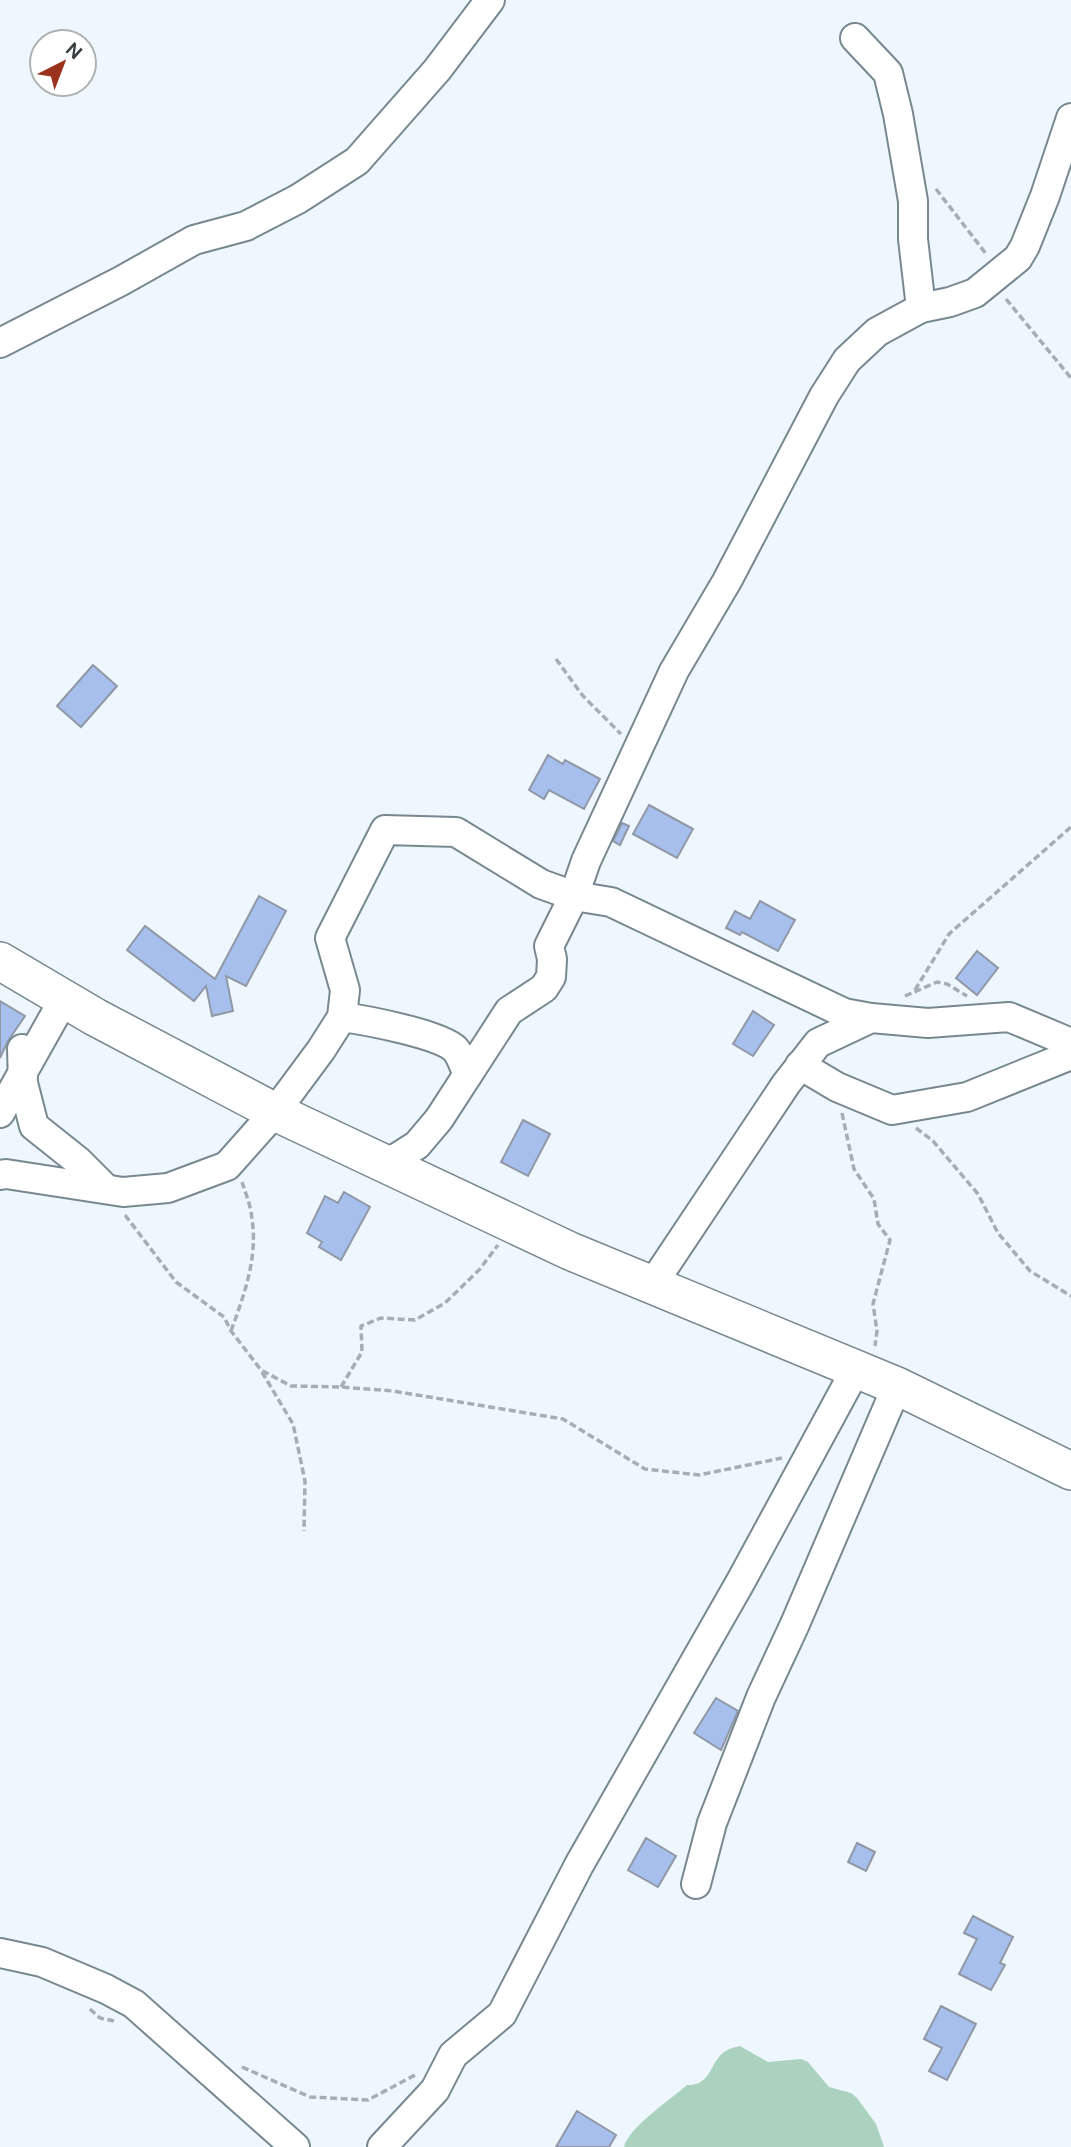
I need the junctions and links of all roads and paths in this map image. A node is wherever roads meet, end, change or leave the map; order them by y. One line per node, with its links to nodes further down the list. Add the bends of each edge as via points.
1 (490, 0): 5 (street, via 357,162 246,226 194,240)
2 (855, 37): 4 (street, via 888,72 913,201)
3 (1071, 118): 4 (street, via 1018,258 975,293)
4 (921, 308): 7 (street, via 877,332 848,360 824,396 674,671)
5 (0, 343)
6 (556, 659): 7 (path, via 583,696)
7 (637, 751): 9 (street)
8 (1071, 827): 11 (path, via 949,934)
9 (574, 896): 13 (street, via 541,884 456,832 385,830 330,938 345,990); 14 (street, via 611,902 844,1013); 19 (street, via 549,946 551,977 544,988 509,1011)
10 (0, 961): 12 (main road)
11 (915, 990)
12 (64, 999): 17 (street); 22 (main road)
13 (342, 1017): 19 (street, via 443,1042 456,1050); 22 (street)
14 (871, 1018): 15 (street, via 928,1023 1009,1017); 18 (street, via 818,1043)
15 (1071, 1043)
16 (1071, 1055): 21 (street, via 967,1097)
17 (22, 1060): 23 (street); 27 (street, via 34,1126)
18 (800, 1066): 20 (street); 29 (street)
19 (468, 1074): 25 (street, via 416,1145)
20 (837, 1087): 21 (street); 33 (path, via 854,1169 874,1199 878,1224 890,1240 873,1304)
21 (892, 1110): 30 (path, via 933,1141 978,1194 998,1233 1030,1271)
22 (275, 1112): 24 (street); 25 (main road)
23 (0, 1113)
24 (245, 1145): 27 (street, via 227,1166 168,1188); 31 (path, via 242,1182 252,1219 254,1254)
25 (387, 1164): 28 (main road)
26 (0, 1175): 27 (street)
27 (106, 1189): 31 (path, via 176,1282 224,1317)
28 (515, 1224): 29 (main road); 34 (path, via 479,1270 445,1303 415,1320 381,1318 361,1326 362,1352)
29 (652, 1285): 33 (main road)
30 (1071, 1296)
31 (231, 1331): 32 (path)
32 (261, 1370): 34 (path, via 291,1386); 37 (path, via 293,1424 304,1481)
33 (875, 1377): 35 (street); 36 (main road); 38 (street, via 795,1624 712,1823)
34 (341, 1387): 35 (path, via 563,1419 645,1469 699,1475)
35 (811, 1452): 43 (street, via 579,1865 502,2014 453,2055 435,2090)
36 (1071, 1471)
37 (304, 1531)
38 (696, 1884)
39 (0, 1953): 42 (street, via 42,1962 134,2004)
40 (233, 2062): 41 (path, via 310,2097 368,2100)
41 (416, 2074)
42 (295, 2147)
43 (382, 2147)

